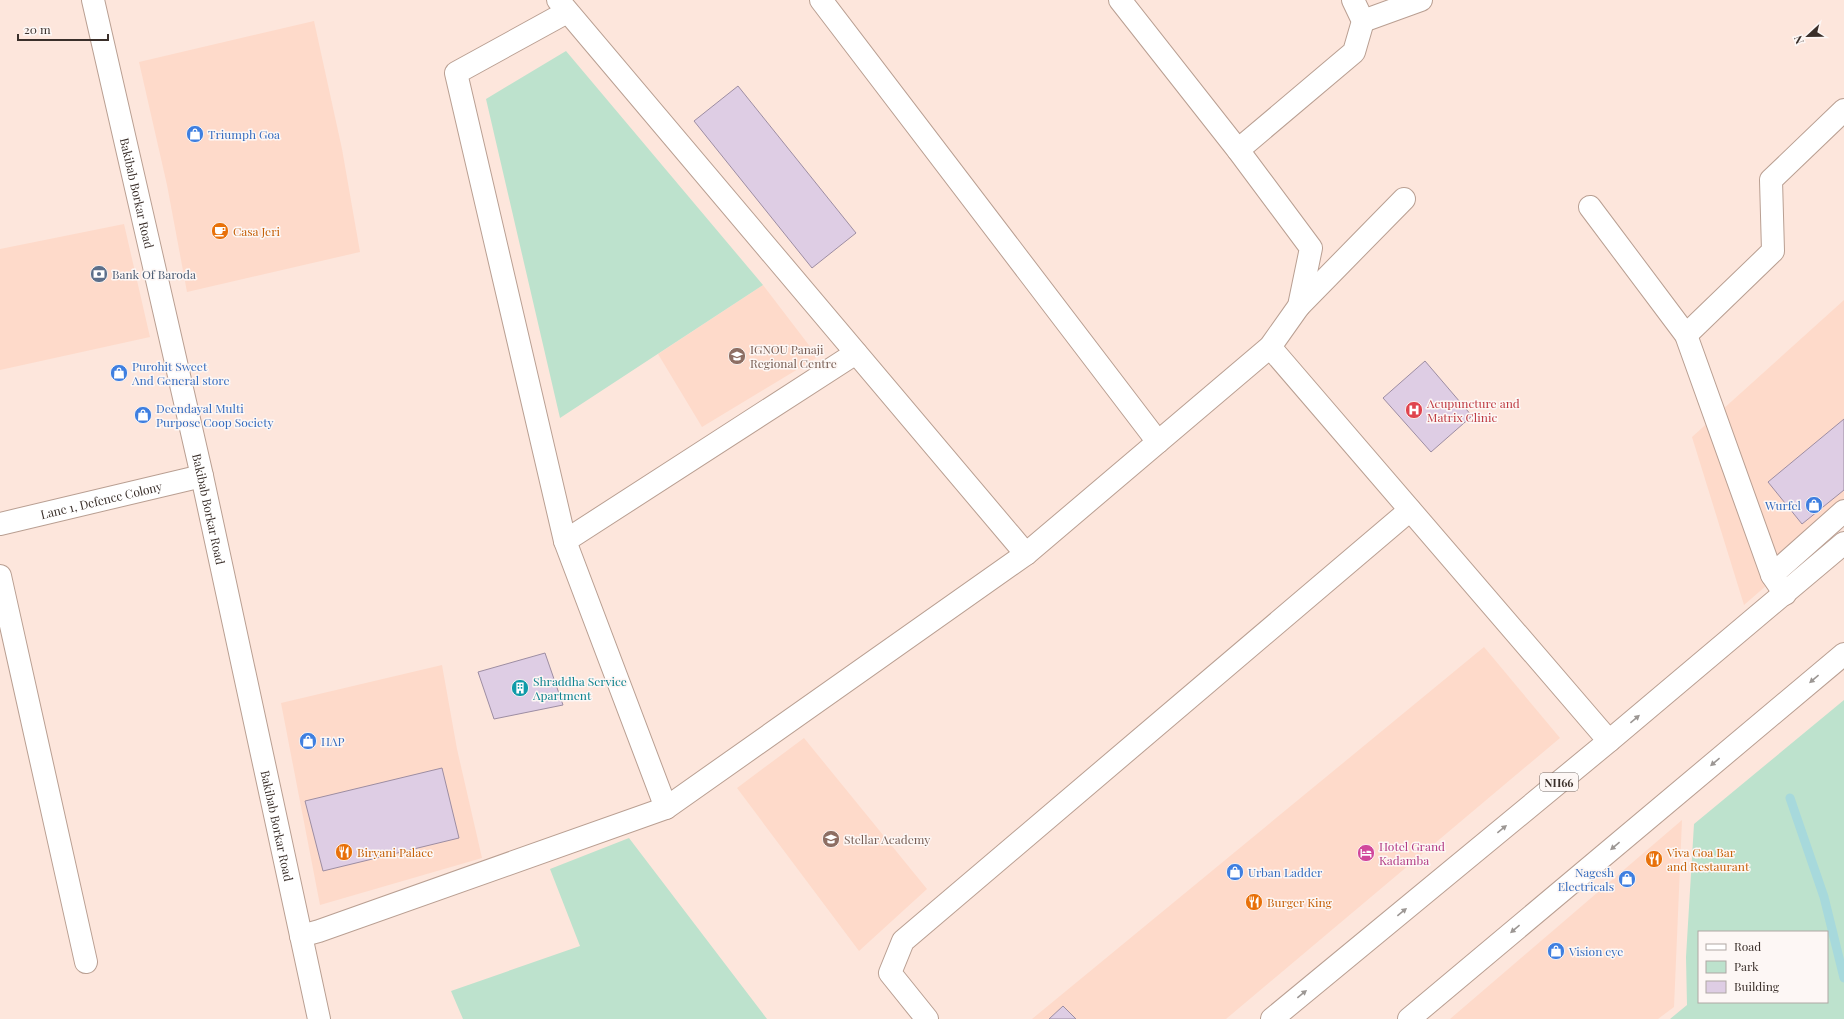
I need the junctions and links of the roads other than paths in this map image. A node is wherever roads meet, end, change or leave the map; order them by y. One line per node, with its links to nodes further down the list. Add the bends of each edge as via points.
1 (93, 0): 17 (main road, Bakibab Borkar Road)
2 (821, 0): 16 (main road)
3 (1120, 0): 9 (main road)
4 (1353, 0): 7 (main road)
5 (1421, 0): 7 (main road)
6 (562, 6): 15 (main road); 21 (main road, via 456,73)
7 (1364, 21): 9 (main road, via 1354,52)
8 (1844, 110): 13 (main road, via 1771,180 1773,251)
9 (1238, 150): 12 (main road, via 1311,248)
10 (1404, 199): 12 (main road)
11 (1590, 206): 13 (main road)
12 (1298, 306): 14 (main road)
13 (1686, 335): 24 (main road)
14 (1270, 347): 16 (main road); 18 (main road)
15 (856, 353): 21 (main road); 23 (main road)
16 (1158, 442): 23 (main road)
17 (202, 476): 20 (main road, Lane 1, Defence Colony); 30 (main road, Bakibab Borkar Road)
18 (1410, 510): 28 (main road); 33 (main road, via 903,941 890,973)
19 (1844, 511): 24 (main road)
20 (0, 524)
21 (565, 541): 29 (main road)
22 (1844, 543): 26 (main road, NH66)
23 (1026, 554): 29 (main road)
24 (1772, 575): 26 (main road)
25 (0, 576): 31 (main road)
26 (1785, 594): 28 (main road, NH66, one-way to 26)
27 (1844, 654): 35 (main road, one-way to 35)
28 (1609, 741): 34 (main road, NH66, one-way to 28)
29 (666, 808): 30 (main road)
30 (301, 936): 32 (main road, Bakibab Borkar Road)
31 (86, 962)
32 (319, 1019)
33 (927, 1019)
34 (1272, 1019)
35 (1409, 1019)

